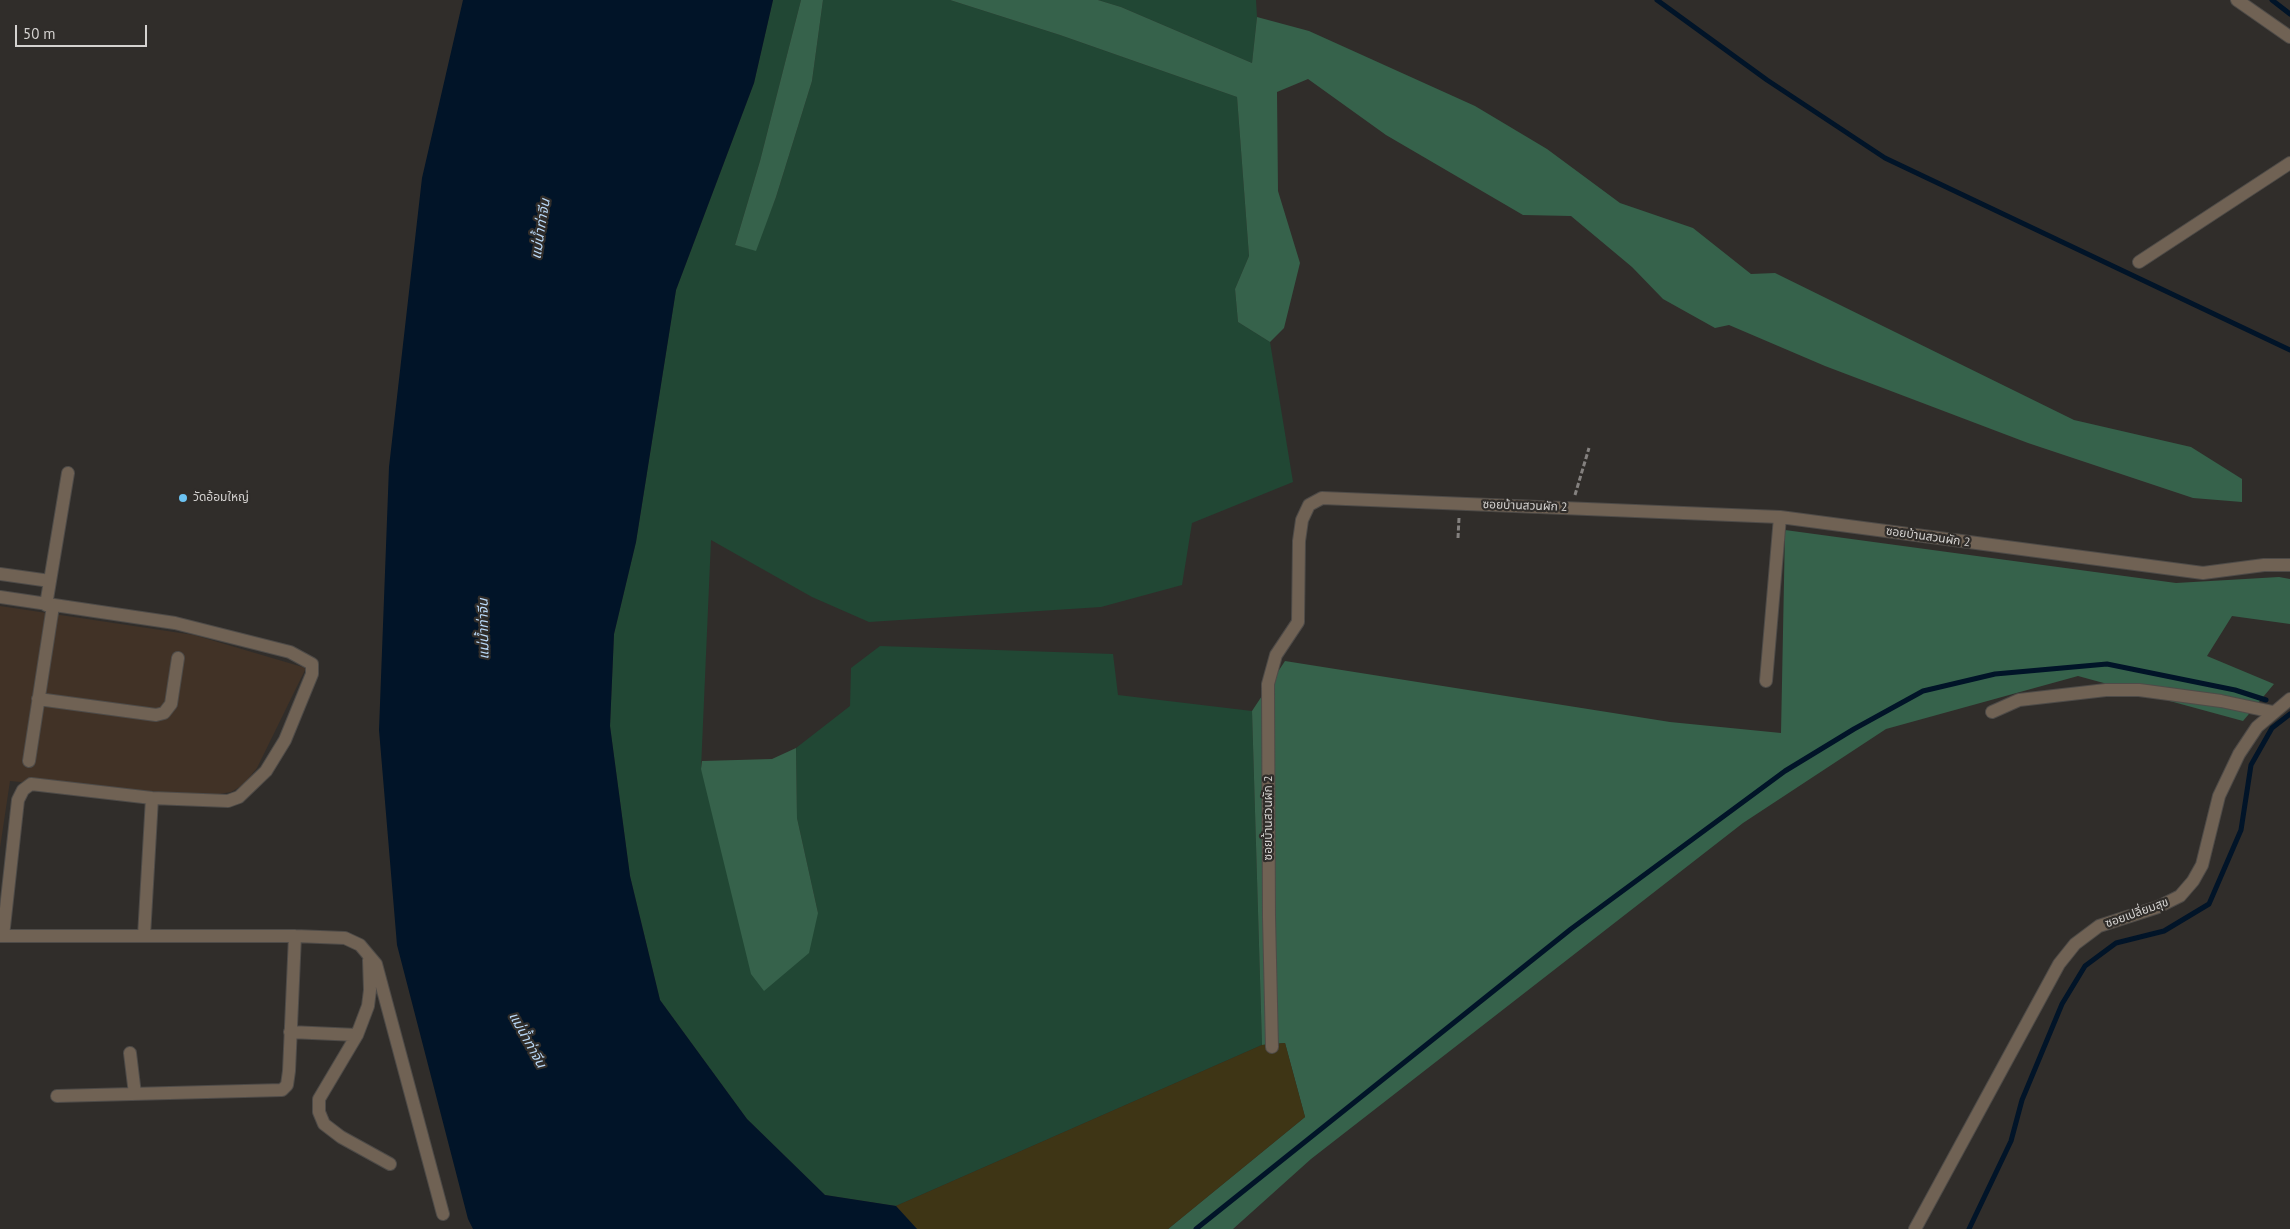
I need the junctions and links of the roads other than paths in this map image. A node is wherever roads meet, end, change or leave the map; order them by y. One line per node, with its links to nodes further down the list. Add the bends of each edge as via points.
1 (2237, 0): 2 (street)
2 (2290, 37)
3 (2290, 163): 4 (street)
4 (2139, 262)
5 (68, 473): 9 (street)
6 (1780, 517): 7 (street, ซอยบ้านสวนผัก 2, via 2203,573); 13 (street); 26 (street, ซอยบ้านสวนผัก 2, via 1322,498 1309,505 1302,520 1299,541 1298,622 1276,655 1268,684)
7 (2290, 565)
8 (0, 574): 9 (street)
9 (50, 581): 11 (street)
10 (0, 597): 11 (street)
11 (50, 605): 15 (street); 19 (street, via 175,623 290,652 312,664 312,674 285,740 266,771 239,797 228,801)
12 (178, 658): 15 (street, via 171,704 164,713 156,715)
13 (1766, 681)
14 (2290, 698): 17 (street, ซอยเปลี่ยมสุข)
15 (38, 699): 18 (street)
16 (1992, 712): 17 (street, via 2019,700 2066,693 2139,690)
17 (2273, 712): 32 (street, ซอยเปลี่ยมสุข, via 2239,754 2219,796 2202,864 2180,896 2158,907 2099,926 2075,944 2059,964)
18 (30, 761)
19 (152, 798): 20 (street, via 31,784 23,790 18,800); 21 (street)
20 (2, 936): 21 (street)
21 (144, 936): 22 (street)
22 (295, 936): 23 (street, via 345,938 360,945); 24 (street)
23 (369, 955): 25 (street, via 368,1006); 31 (street, via 376,964)
24 (290, 1032): 25 (street); 28 (street, via 289,1072 287,1085 282,1090)
25 (357, 1035): 30 (street, via 319,1099 319,1112 324,1124)
26 (1272, 1047)
27 (130, 1053): 28 (street)
28 (135, 1094): 29 (street)
29 (57, 1096)
30 (390, 1164)
31 (444, 1214)
32 (1915, 1229)

